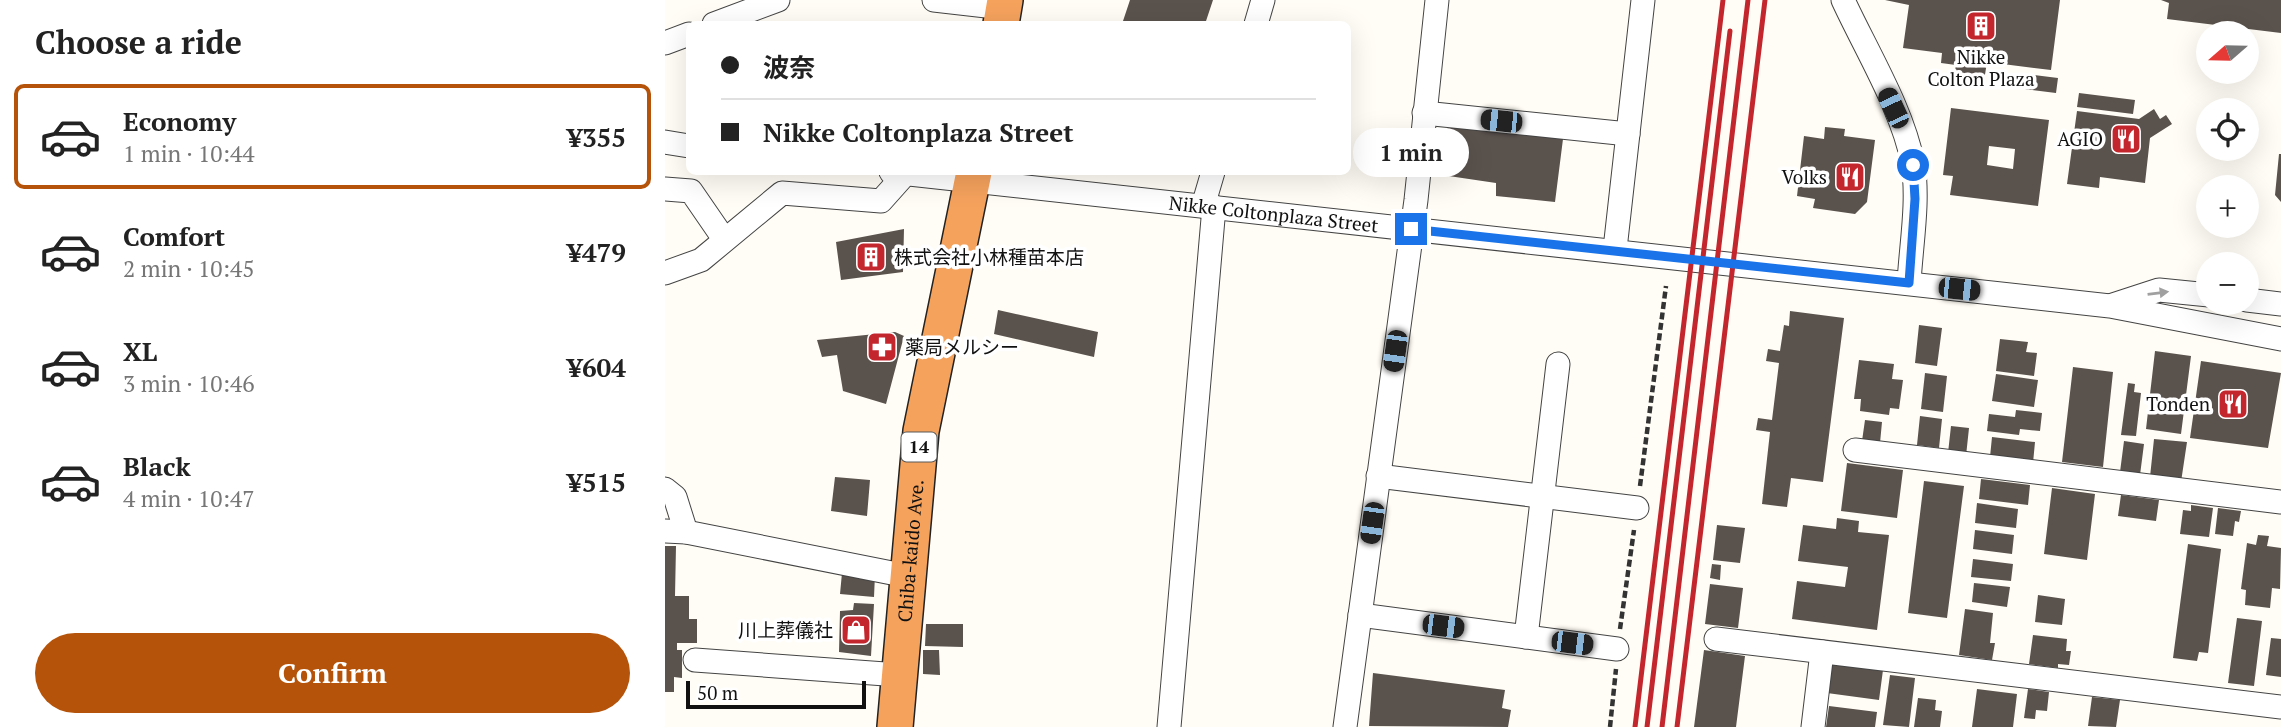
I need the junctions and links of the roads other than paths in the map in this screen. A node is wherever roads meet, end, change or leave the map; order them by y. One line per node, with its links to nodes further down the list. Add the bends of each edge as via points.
1 (778, 0): 8 (street)
2 (933, 0): 7 (street)
3 (1263, 0): 9 (street)
4 (1437, 0): 12 (street)
5 (1643, 0): 13 (street)
6 (1843, 0): 26 (street, via 1903,130 1913,165)
7 (1004, 11)
8 (722, 21)
9 (1257, 21)
10 (686, 35): 11 (street)
11 (665, 43)
12 (1424, 113): 13 (street); 22 (street)
13 (1628, 134): 24 (street)
14 (665, 142): 15 (street)
15 (686, 146)
16 (896, 175): 23 (street, via 881,201 782,193)
17 (954, 175): 19 (street, Nikke Coltonplaza Street)
18 (1213, 175): 21 (street)
19 (973, 176): 21 (street, Nikke Coltonplaza Street); 40 (highway, Chiba-kaido Ave. / 14, via 922,431)
20 (665, 189): 23 (street, via 691,191)
21 (1209, 206): 22 (street, Nikke Coltonplaza Street); 50 (street)
22 (1411, 229): 24 (street, Nikke Coltonplaza Street); 34 (street)
23 (724, 239): 25 (street, via 701,260)
24 (1615, 249): 26 (street, Nikke Coltonplaza Street)
25 (665, 273)
26 (1909, 283): 30 (street, Nikke Coltonplaza Street)
27 (2196, 294): 30 (street, one-way to 27, via 2159,290)
28 (2259, 301): 29 (street)
29 (2281, 304)
30 (2110, 306): 31 (street, Nikke Coltonplaza Street)
31 (2281, 339)
32 (1558, 365): 36 (street)
33 (1855, 450): 37 (street)
34 (1378, 477): 36 (street); 41 (street)
35 (665, 489): 39 (street, via 675,497)
36 (1543, 497): 38 (street); 42 (street)
37 (2281, 502)
38 (1637, 508)
39 (675, 532): 40 (street)
40 (907, 576): 47 (highway, Chiba-kaido Ave. / 14)
41 (1360, 615): 42 (street); 51 (street)
42 (1526, 637): 44 (street)
43 (1716, 639): 45 (street)
44 (1617, 649)
45 (1822, 652): 48 (street); 52 (street)
46 (695, 660): 47 (street)
47 (899, 675): 49 (highway, Chiba-kaido Ave. / 14)
48 (2281, 707)
49 (895, 727)
50 (1169, 727)
51 (1345, 727)
52 (1813, 727)

